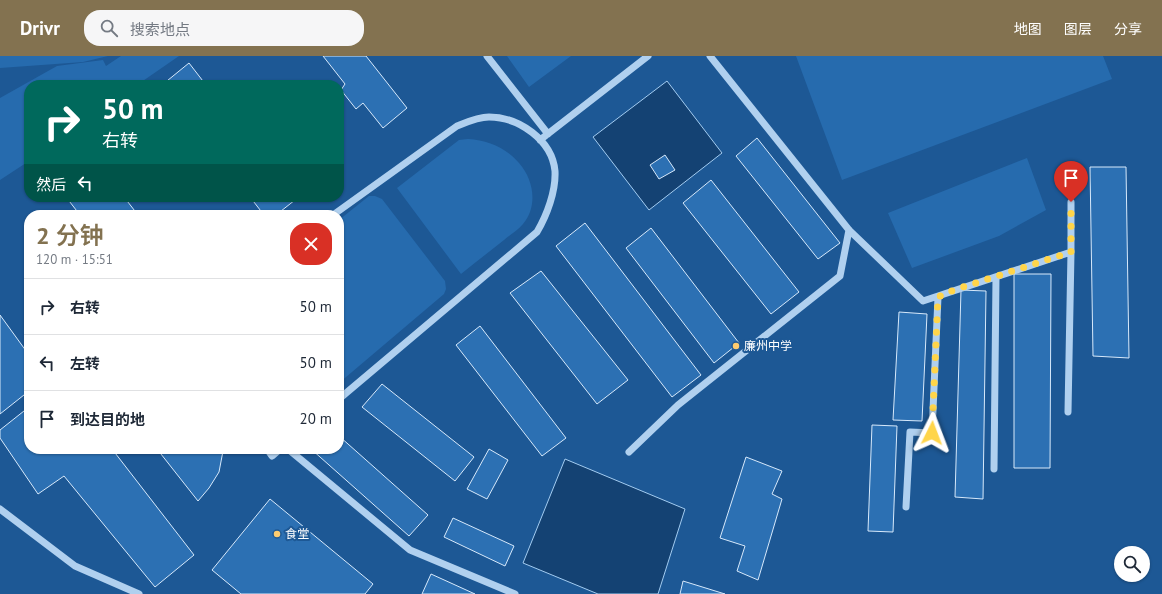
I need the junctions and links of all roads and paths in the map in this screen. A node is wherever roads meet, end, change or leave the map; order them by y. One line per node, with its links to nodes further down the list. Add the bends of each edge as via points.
1 (487, 56): 4 (lane)
2 (648, 56): 4 (lane)
3 (710, 56): 8 (lane)
4 (548, 134): 5 (lane)
5 (540, 140): 7 (lane, via 530,130 506,120 489,117 472,120 457,126); 12 (lane, via 552,157 555,172 546,218 537,232)
6 (1071, 202): 9 (lane)
7 (340, 210)
8 (849, 230): 11 (lane, via 923,302); 14 (lane, via 840,276 678,405)
9 (1071, 252): 10 (lane); 13 (lane)
10 (996, 277): 11 (lane); 16 (lane)
11 (938, 297): 17 (lane, via 932,433 910,432)
12 (344, 395)
13 (1068, 412)
14 (629, 452)
15 (294, 454): 20 (lane, via 410,550)
16 (994, 469)
17 (906, 507)
18 (0, 509): 19 (lane, via 75,566)
19 (139, 594)
20 (515, 594)

